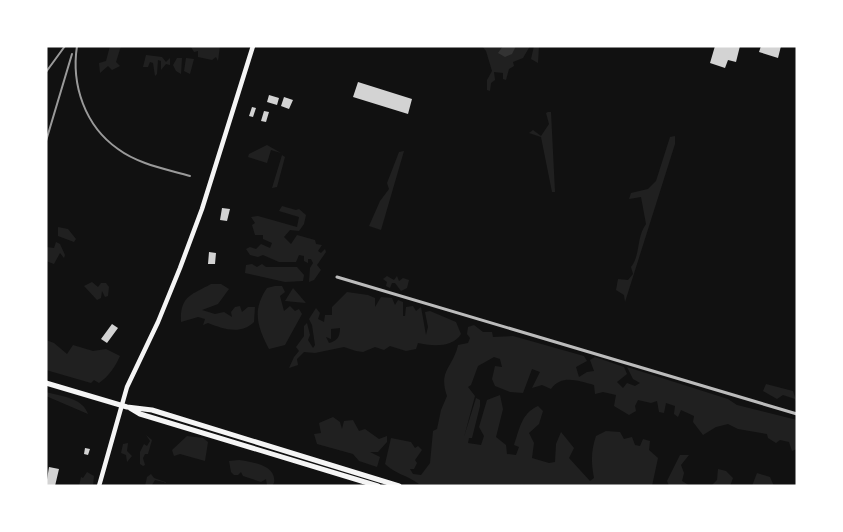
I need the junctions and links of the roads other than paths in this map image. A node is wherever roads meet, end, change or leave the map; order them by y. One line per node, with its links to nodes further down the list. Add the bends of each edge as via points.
1 (253, 46): 4 (main road, via 202,209)
2 (337, 277): 6 (street)
3 (46, 383): 4 (main road)
4 (121, 405): 5 (main road); 7 (main road)
5 (127, 407): 8 (main road, via 140,414); 9 (main road, via 152,410)
6 (797, 414)
7 (99, 486)
8 (378, 486)
9 (399, 486)

